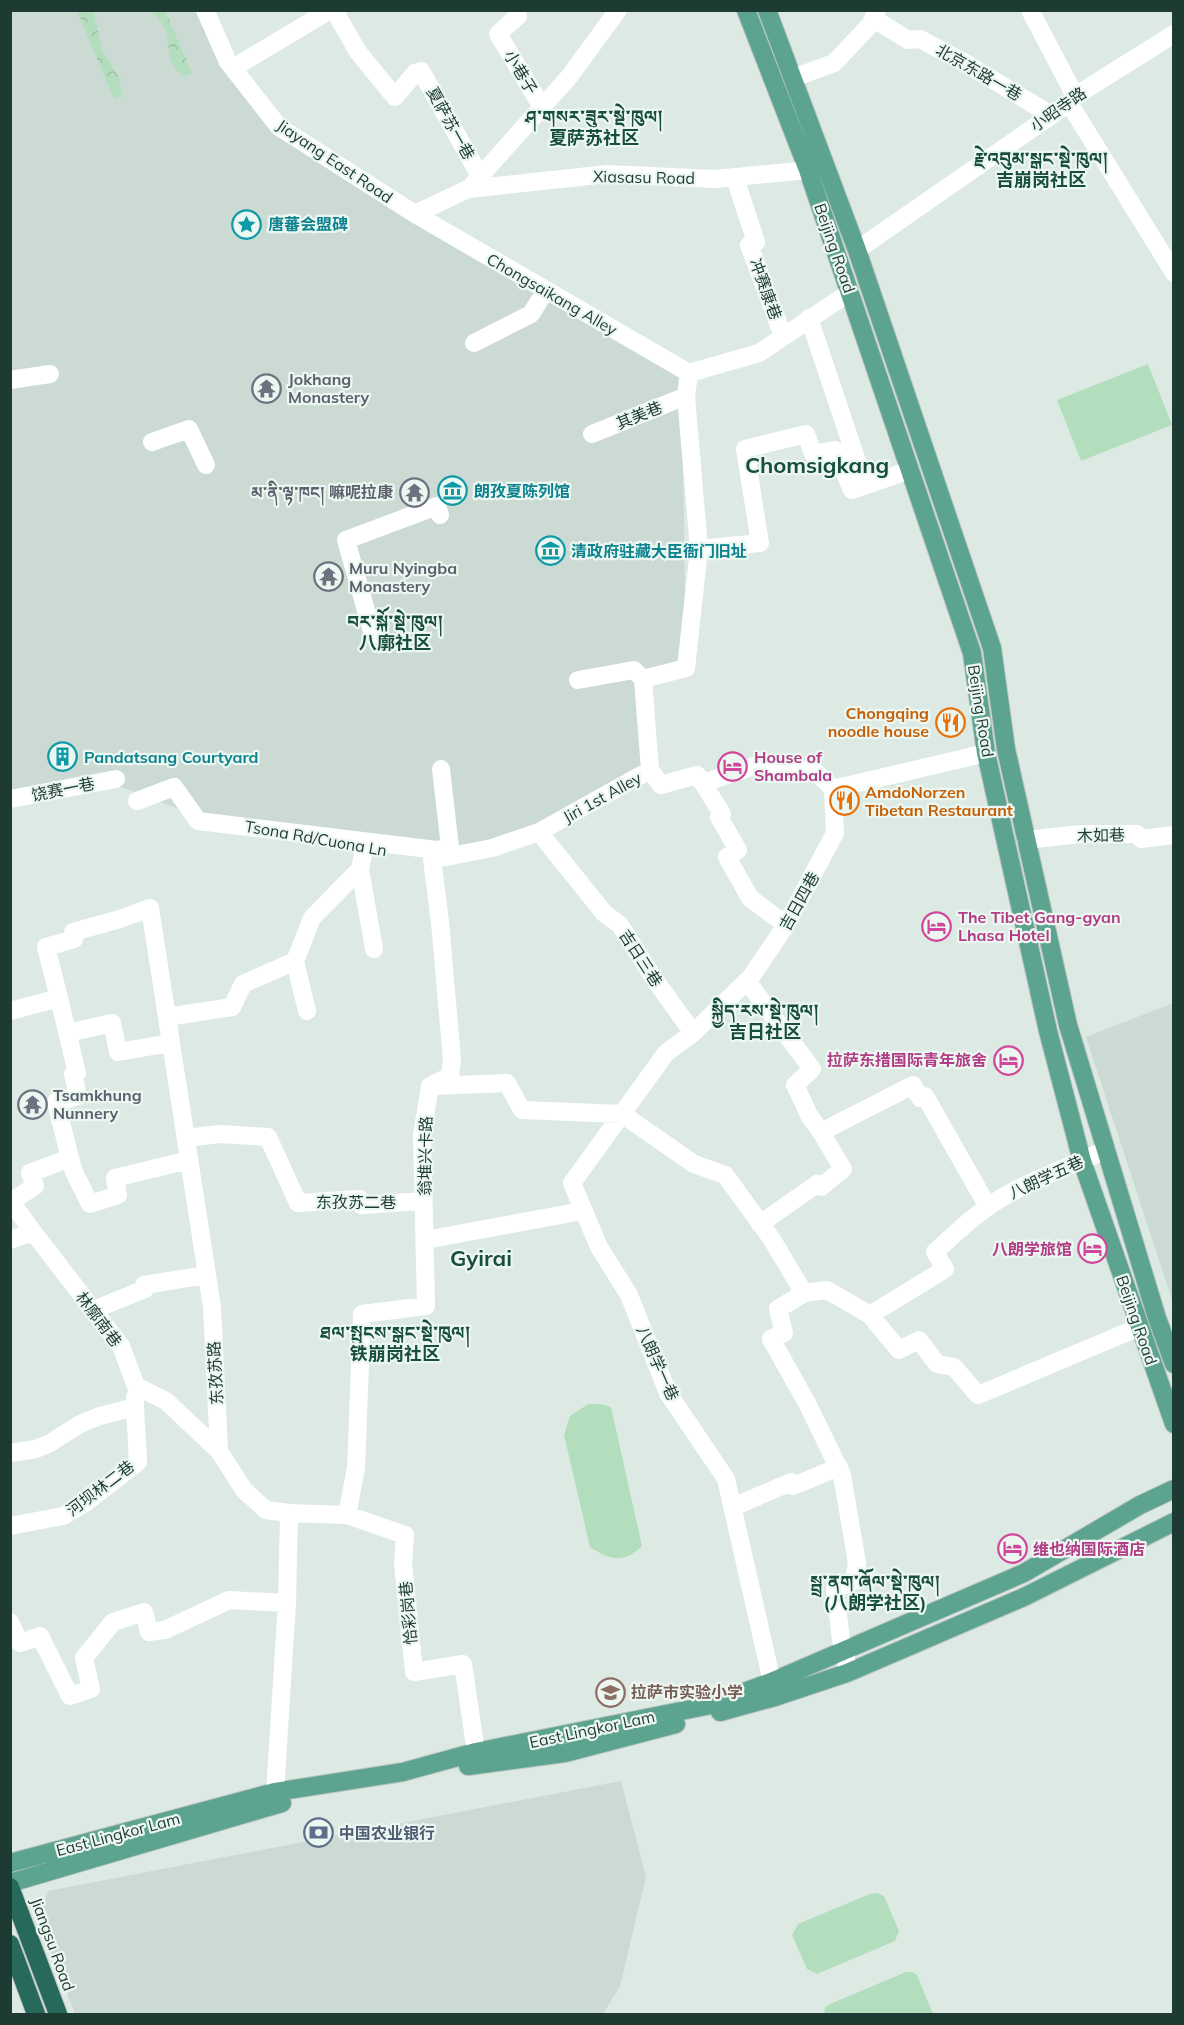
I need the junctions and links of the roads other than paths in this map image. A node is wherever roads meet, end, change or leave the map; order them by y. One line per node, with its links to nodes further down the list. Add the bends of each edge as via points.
1 (205, 10): 10 (street, Jiayang East Road)
2 (332, 10): 10 (street); 17 (street, 夏萨苏一巷, via 358,52 395,97 421,70)
3 (516, 10): 13 (street, 小巷子, via 518,16 498,34)
4 (618, 10): 13 (street)
5 (746, 10): 15 (main road, Beijing Road)
6 (767, 10): 11 (main road, Beijing Road)
7 (1030, 10): 12 (street)
8 (876, 15): 11 (street, via 834,63); 14 (street, 北京东路一巷, via 908,40 920,39 981,71)
9 (1173, 34): 12 (street, 小昭寺路)
10 (233, 68): 18 (street, Jiayang East Road, via 279,127)
11 (793, 78): 19 (main road, Beijing Road)
12 (1072, 100): 14 (street, 小昭寺路); 20 (street)
13 (542, 107): 17 (street)
14 (1050, 115): 19 (street, 小昭寺路)
15 (808, 170): 16 (street, Xiasasu Road); 22 (main road, Beijing Road)
16 (735, 178): 17 (street, Xiasasu Road, via 607,174); 24 (street, 冲赛康巷, via 756,242 749,245)
17 (474, 183): 18 (street, Xiasasu Road)
18 (415, 214): 21 (street, Chongsaikang Alley)
19 (857, 250): 51 (main road, Beijing Road, via 992,648 1006,749)
20 (1173, 273)
21 (546, 290): 25 (street, via 531,314); 26 (street, Chongsaikang Alley)
22 (850, 292): 23 (street); 33 (main road, Beijing Road)
23 (809, 318): 24 (street); 34 (street)
24 (783, 336): 26 (street, via 759,352)
25 (474, 343)
26 (689, 373): 29 (street)
27 (50, 374): 28 (street)
28 (10, 380)
29 (686, 396): 30 (street, 其美巷); 36 (street)
30 (592, 434)
31 (152, 442): 32 (street, via 189,429)
32 (206, 465)
33 (910, 470): 34 (street); 40 (main road, Beijing Road, via 972,653)
34 (866, 485): 36 (street, via 852,490 836,450 813,454 806,434 745,449 760,543)
35 (441, 515): 37 (street, via 437,506 346,540)
36 (699, 549): 38 (street, via 686,668)
37 (373, 635)
38 (643, 679): 39 (street, via 634,670); 42 (street, Jiri 1st Alley)
39 (578, 680)
40 (986, 753): 45 (street); 73 (main road, Beijing Road, via 1048,1030)
41 (441, 769): 53 (street)
42 (650, 770): 44 (street, via 661,784 697,775); 49 (street, Jiri 1st Alley)
43 (116, 779): 46 (street, 饶赛一巷)
44 (703, 783): 45 (street, via 764,763 817,772); 55 (street, via 738,850 727,857 750,898)
45 (833, 789): 55 (street, 吉日四巷, via 836,833)
46 (10, 799)
47 (137, 801): 53 (street, via 174,787 198,821 437,850)
48 (199, 818): 52 (street, Tsona Rd/Cuona Ln)
49 (540, 832): 53 (street, Jiri 1st Alley, via 492,848); 64 (street, 吉日三巷, via 604,914 620,925)
50 (1173, 835): 51 (street, 木如巷, via 1141,839 1137,834 1081,834)
51 (1026, 840): 70 (main road, Beijing Road, via 1068,1025)
52 (365, 845): 53 (street, Tsona Rd/Cuona Ln); 54 (street)
53 (444, 854): 66 (street, via 440,922 452,1059 450,1076)
54 (360, 869): 56 (street); 57 (street, via 312,918)
55 (786, 925): 58 (street, 吉日四巷)
56 (374, 949)
57 (296, 961): 61 (street); 62 (street, via 243,984 232,1007)
58 (747, 981): 64 (street, 吉日四巷); 68 (street, via 812,1069 795,1085)
59 (59, 998): 60 (street); 62 (street, 东孜苏路, via 46,947 74,939 73,932 150,908); 63 (street)
60 (10, 1011)
61 (308, 1011)
62 (167, 1017): 65 (street, 东孜苏路)
63 (68, 1033): 65 (street, via 112,1023 118,1052); 71 (street, via 78,1096 56,1102)
64 (693, 1033): 67 (street, 吉日四巷, via 666,1053)
65 (171, 1043): 69 (street, 东孜苏路)
66 (430, 1086): 67 (street, via 507,1083 522,1110); 75 (street, 翁堆兴卡路, via 422,1136)
67 (622, 1114): 77 (street, 八朗学一巷, via 572,1183); 78 (street, via 694,1164 725,1175)
68 (821, 1132): 76 (street, via 912,1085 920,1098 925,1096); 78 (street, via 843,1169)
69 (186, 1138): 72 (street, 东孜苏路); 75 (street, 东孜苏二巷, via 220,1134 268,1137 298,1203 359,1199 361,1205)
70 (1106, 1150): 73 (street, 八朗学五巷); 87 (main road, Beijing Road)
71 (70, 1158): 72 (street, via 90,1204 118,1195 115,1178); 74 (street, via 30,1173 35,1186)
72 (189, 1160): 82 (street, 东孜苏路)
73 (1082, 1161): 76 (street, 八朗学五巷, via 1011,1192); 86 (main road, Beijing Road)
74 (11, 1201): 79 (street, 林廓南巷)
75 (424, 1201): 81 (street, 翁堆兴卡路)
76 (988, 1207): 85 (street, 八朗学五巷, via 935,1252 945,1269)
77 (582, 1211): 81 (street); 95 (street, 八朗学一巷, via 598,1247 629,1295 668,1393 726,1479)
78 (760, 1224): 83 (street)
79 (33, 1232): 80 (street); 84 (street, 林廓南巷)
80 (10, 1240)
81 (425, 1240): 97 (street, 翁堆兴卡路, via 426,1306 362,1314 356,1468)
82 (206, 1275): 84 (street, via 144,1285 145,1289); 91 (street, 东孜苏路, via 212,1307)
83 (804, 1293): 85 (street, via 827,1290); 93 (street, via 778,1310 784,1333 771,1339)
84 (93, 1310): 88 (street, 林廓南巷, via 121,1346)
85 (870, 1315): 86 (street, via 899,1350 919,1340 937,1364 954,1367 978,1395 1130,1331)
86 (1138, 1324): 90 (main road, Beijing Road)
87 (1173, 1364)
88 (136, 1386): 89 (street); 91 (street, via 166,1401)
89 (135, 1407): 92 (street, via 80,1424 36,1449); 99 (street, 河坝林二巷, via 138,1462 63,1516)
90 (1173, 1424)
91 (219, 1451): 96 (street, 东孜苏路, via 244,1490 266,1510)
92 (10, 1453)
93 (839, 1467): 95 (street); 102 (street, via 857,1563 854,1581 835,1588)
94 (1173, 1489): 102 (main road, East Lingkor Lam, via 1024,1573)
95 (733, 1507): 104 (street, 八朗学一巷)
96 (290, 1513): 97 (street, 恰彩岗巷); 100 (street)
97 (347, 1515): 105 (street, 恰彩岗巷, via 405,1535 414,1671 463,1664)
98 (1173, 1522): 103 (main road, East Lingkor Lam, via 1024,1597)
99 (10, 1526)
100 (287, 1603): 101 (street, via 229,1600 165,1630 149,1632 144,1612 113,1622 84,1658 91,1689 70,1696 40,1636 20,1643); 106 (street)
101 (10, 1622)
102 (844, 1650): 103 (street); 104 (main road, East Lingkor Lam)
103 (847, 1673): 104 (main road, East Lingkor Lam)
104 (773, 1689): 105 (main road, East Lingkor Lam); 106 (main road, East Lingkor Lam, via 565,1753)
105 (476, 1752): 106 (main road, East Lingkor Lam, via 404,1772)
106 (276, 1798): 107 (main road, East Lingkor Lam); 108 (main road, East Lingkor Lam)
107 (10, 1863)
108 (10, 1885): 111 (highway, Jiangsu Road)
109 (10, 1944): 110 (highway)
110 (36, 2014)
111 (58, 2014)

